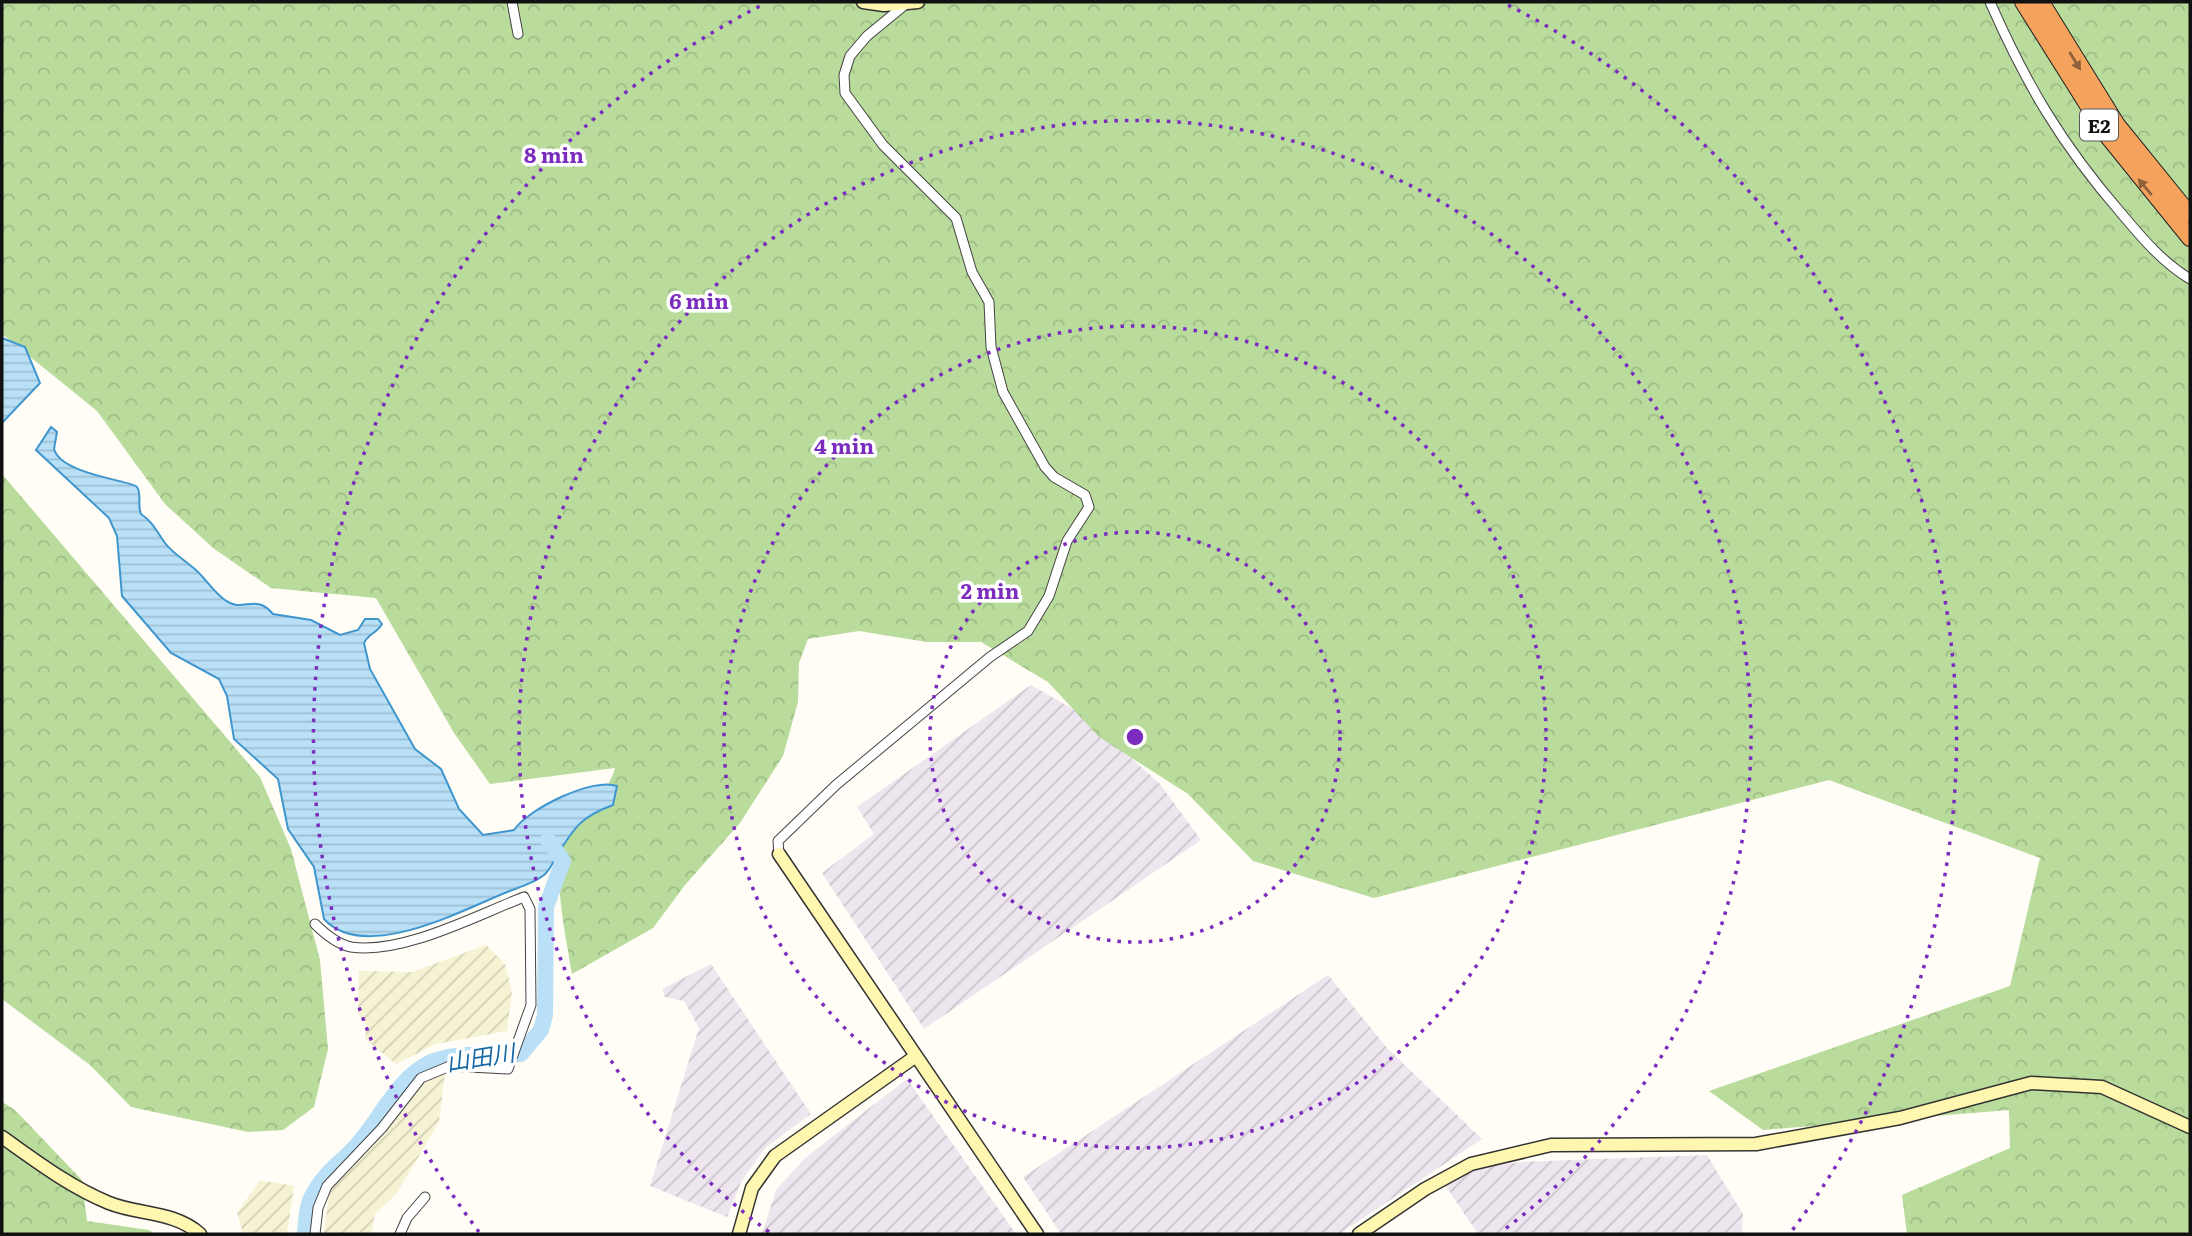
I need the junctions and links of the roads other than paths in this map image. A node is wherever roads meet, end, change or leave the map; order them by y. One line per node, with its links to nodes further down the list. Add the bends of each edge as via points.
1 (512, 2): 7 (street)
2 (863, 2): 6 (street)
3 (1990, 2): 10 (street, via 2019,69 2086,172 2165,264)
4 (2023, 2): 9 (highway, E2, one-way to 4, via 2106,134)
5 (2041, 2): 8 (highway, E2, one-way to 8, via 2117,125)
6 (912, 3): 11 (street, via 867,36 850,56 845,93 883,145 956,218 972,272 989,302 991,347 1003,392 1045,467 1085,495 1089,507 1067,541 1049,596 1028,631 836,785 778,841)
7 (518, 34)
8 (2190, 215)
9 (2190, 238)
10 (2190, 279)
11 (779, 854): 13 (street)
12 (315, 924): 18 (street, via 327,936 351,947 384,946 524,897 530,909 531,1005 508,1069 450,1066 421,1078 327,1186)
13 (916, 1056): 20 (street, via 775,1156 752,1188); 21 (street)
14 (2190, 1126): 22 (street, via 2102,1087 2031,1083 1913,1115 1756,1144 1552,1144 1471,1164)
15 (2, 1137): 17 (street, via 87,1194 156,1213)
16 (425, 1197): 19 (street)
17 (200, 1234)
18 (315, 1234)
19 (400, 1234)
20 (739, 1234)
21 (1037, 1234)
22 (1359, 1234)

